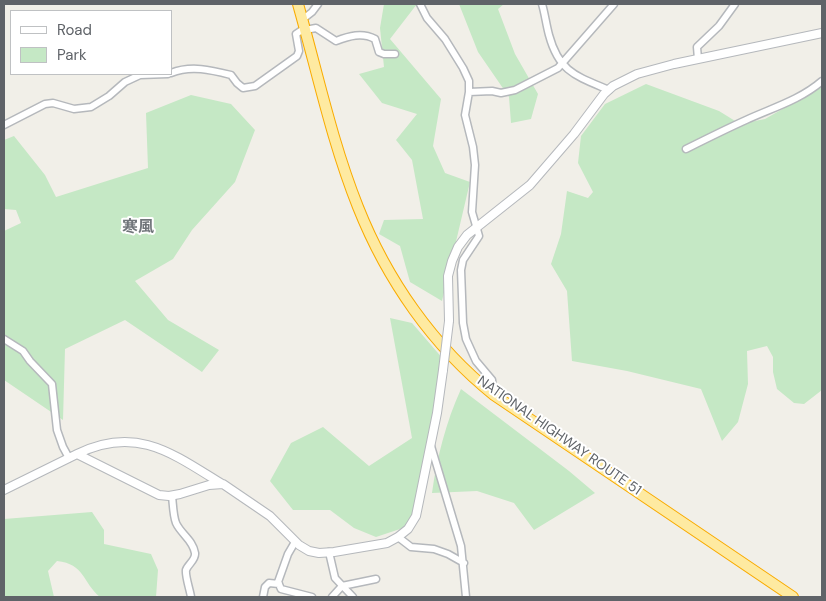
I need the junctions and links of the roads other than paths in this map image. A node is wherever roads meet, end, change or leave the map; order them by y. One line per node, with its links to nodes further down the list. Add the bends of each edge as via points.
1 (298, 4): 7 (highway, NATIONAL HIGHWAY ROUTE 51)
2 (318, 4): 7 (street)
3 (420, 4): 16 (street, via 463,68 469,81)
4 (542, 4): 11 (street, via 554,52)
5 (614, 4): 11 (street)
6 (735, 4): 10 (street, via 719,26 697,47)
7 (304, 26): 9 (street, via 316,28 336,41 358,34 370,36 375,39 379,52); 12 (street, via 296,34 297,56 256,86 243,88 231,75 215,71 196,68); 21 (highway, NATIONAL HIGHWAY ROUTE 51, via 350,188 382,260 431,333)
8 (822, 33): 10 (street)
9 (395, 54)
10 (698, 59): 15 (street, via 637,74)
11 (562, 64): 15 (street, via 571,73); 16 (street, via 515,90)
12 (172, 72)
13 (140, 75): 17 (street, via 91,107 74,109 45,104)
14 (822, 81): 18 (street, via 790,102)
15 (609, 90): 19 (street, via 530,186)
16 (469, 92): 19 (street, via 465,116 473,147 472,212)
17 (4, 125)
18 (686, 149)
19 (476, 228): 21 (street, via 479,236 463,260 461,270 463,323 476,360 492,380); 22 (street, bridge, via 458,247 448,276 449,320)
20 (4, 338): 23 (street, via 23,351 52,384 56,430 63,447)
21 (494, 394): 40 (highway, NATIONAL HIGHWAY ROUTE 51)
22 (431, 446): 27 (street, via 416,516); 30 (street)
23 (73, 456): 24 (street, via 90,448 119,442 148,444 169,452); 25 (street); 26 (street, via 150,490)
24 (223, 484): 26 (street); 28 (street, via 270,516)
25 (4, 490)
26 (172, 496): 34 (street, via 174,518 195,552 185,573)
27 (398, 537): 29 (street, via 387,543); 30 (street, via 411,547 448,554)
28 (295, 542): 29 (street, via 309,551); 32 (street)
29 (328, 552): 33 (street, via 335,578)
30 (464, 563): 39 (street)
31 (376, 579): 33 (street)
32 (279, 584): 35 (street, via 269,583); 36 (street, via 281,590)
33 (342, 586): 37 (street); 38 (street)
34 (191, 597)
35 (263, 597)
36 (312, 597)
37 (332, 597)
38 (353, 597)
39 (466, 597)
40 (793, 597)

